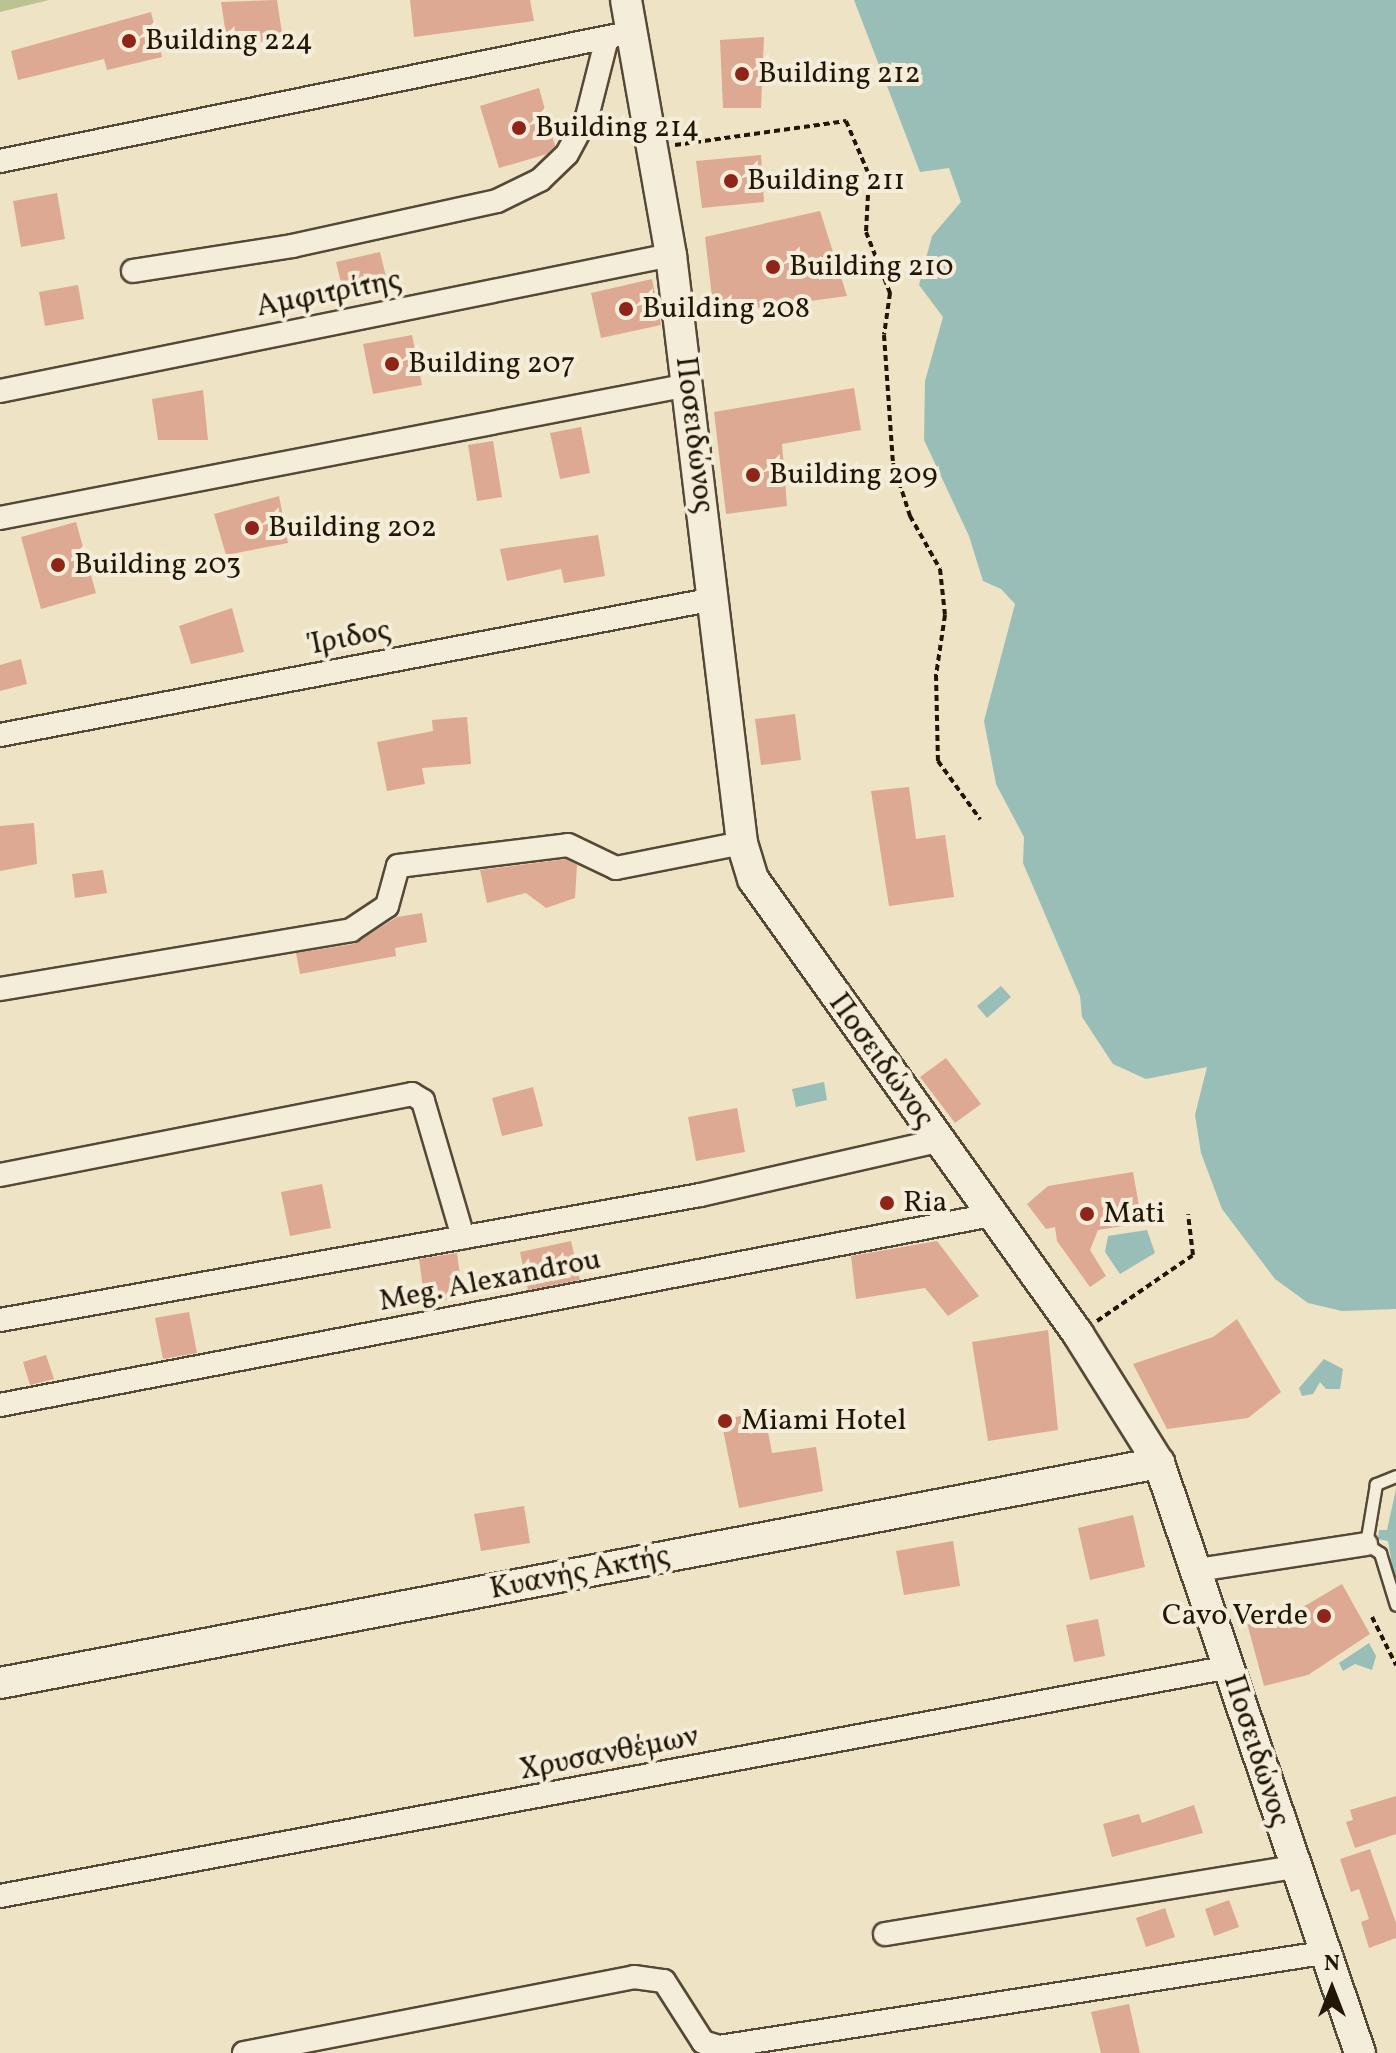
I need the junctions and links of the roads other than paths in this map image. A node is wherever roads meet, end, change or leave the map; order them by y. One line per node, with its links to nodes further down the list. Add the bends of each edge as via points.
1 (626, 0): 2 (street, Ποσειδώνος)
2 (620, 35): 3 (street); 4 (street, Ποσειδώνος, via 653,148); 5 (street, via 567,154 526,187 497,201 307,243)
3 (0, 161)
4 (671, 255): 6 (street, Ποσειδώνος); 7 (street, Αμφιτρίτης)
5 (133, 271)
6 (688, 385): 8 (street); 9 (street, Ποσειδώνος)
7 (0, 391)
8 (0, 518)
9 (714, 599): 10 (street, Ίριδος); 11 (street, Ποσειδώνος)
10 (0, 735)
11 (742, 843): 12 (street, via 616,868 568,845 398,866 387,906 351,930); 13 (street, Ποσειδώνος, via 753,879)
12 (0, 989)
13 (938, 1141): 15 (street, Ποσειδώνος); 16 (street, via 700,1195)
14 (0, 1175): 16 (street, via 412,1094 423,1101)
15 (991, 1215): 18 (street, Meg. Alexandrou); 19 (street, Ποσειδώνος, via 1078,1334)
16 (463, 1237): 17 (street)
17 (0, 1320)
18 (0, 1405)
19 (1159, 1463): 22 (street, Ποσειδώνος); 25 (street, Κυανής Ακτής)
20 (1396, 1476): 21 (lane, via 1385,1476 1376,1484)
21 (1366, 1544): 22 (street); 23 (lane, via 1380,1553)
22 (1198, 1570): 24 (street, Ποσειδώνος)
23 (1396, 1605)
24 (1229, 1667): 26 (street, Ποσειδώνος); 27 (street, Χρυσανθέμων)
25 (0, 1683)
26 (1295, 1867): 28 (street); 29 (street, Ποσειδώνος)
27 (0, 1896)
28 (885, 1934)
29 (1323, 1953): 30 (street, via 719,2047 703,2042 664,1981 634,1977); 31 (street, Ποσειδώνος)
30 (244, 2053)
31 (1360, 2053)

